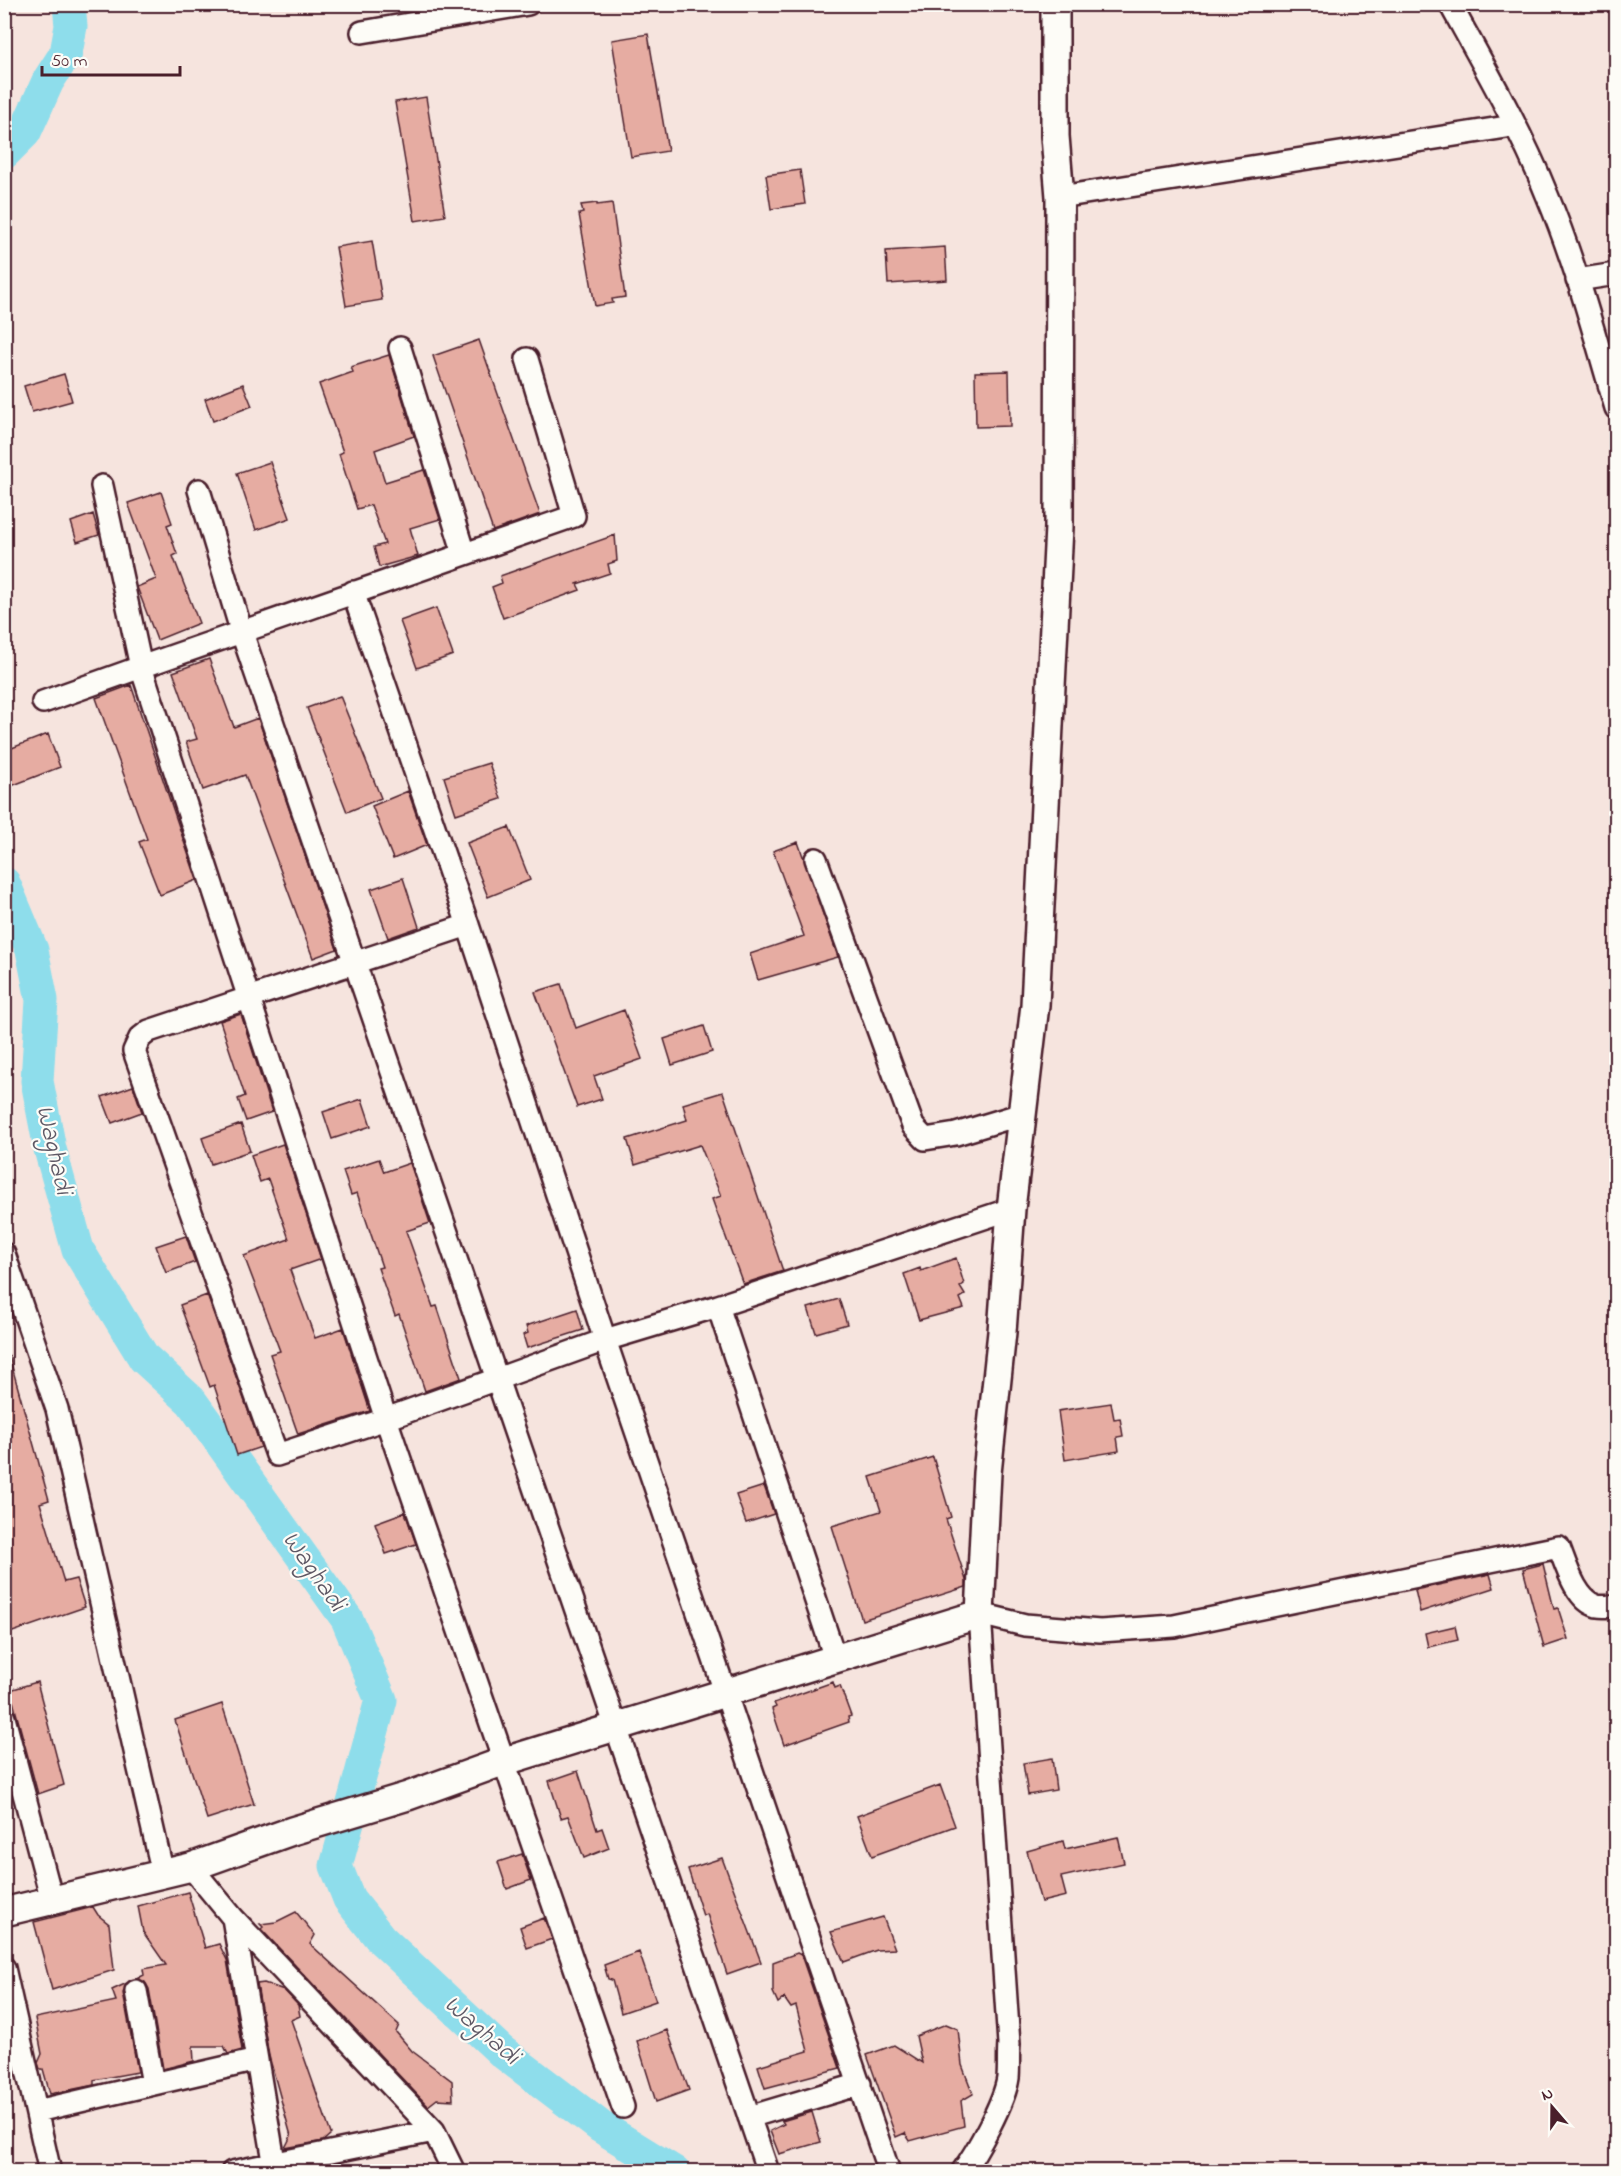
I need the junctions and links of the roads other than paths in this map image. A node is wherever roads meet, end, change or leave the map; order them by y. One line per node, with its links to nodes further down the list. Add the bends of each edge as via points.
1 (528, 4): 4 (street)
2 (1055, 4): 6 (street, via 1055,136)
3 (1450, 4): 5 (street)
4 (362, 32)
5 (1513, 126): 6 (street); 8 (street, via 1547,195)
6 (1060, 197): 23 (street, via 1059,528 1035,1005)
7 (1617, 274): 8 (street)
8 (1577, 280): 11 (street)
9 (400, 348): 14 (street)
10 (527, 359): 14 (street, via 574,516)
11 (1617, 408)
12 (102, 486): 17 (street)
13 (199, 490): 16 (street)
14 (464, 554): 15 (street)
15 (353, 592): 16 (street); 20 (street)
16 (241, 630): 17 (street); 21 (street)
17 (141, 667): 18 (street); 22 (street)
18 (43, 702)
19 (816, 859): 23 (street, via 914,1126 925,1139 956,1134)
20 (468, 925): 21 (street); 27 (street)
21 (356, 962): 22 (street); 28 (street)
22 (248, 998): 29 (street); 29 (street, via 149,1031 134,1051 277,1455)
23 (1023, 1113): 24 (street)
24 (1011, 1209): 26 (street); 31 (street, via 987,1473)
25 (4, 1254): 38 (street, via 57,1409)
26 (718, 1306): 27 (street); 32 (street)
27 (605, 1340): 28 (street); 33 (street)
28 (495, 1381): 29 (street); 35 (street)
29 (386, 1419): 36 (street)
30 (1617, 1606): 31 (street, via 1596,1606 1583,1595 1568,1572 1559,1547 1174,1626 1100,1631 1025,1625)
31 (980, 1614): 32 (street); 57 (street, via 1009,2044 1008,2080)
32 (835, 1658): 33 (street)
33 (727, 1691): 35 (street); 46 (street)
34 (4, 1718): 39 (street)
35 (616, 1726): 36 (street); 49 (street)
36 (502, 1762): 37 (street, via 408,1797 292,1831); 47 (street)
37 (191, 1867): 38 (street); 41 (street)
38 (163, 1874): 39 (street)
39 (52, 1900): 40 (street)
40 (4, 1912)
41 (233, 1918): 44 (street); 50 (street)
42 (4, 1968): 48 (street)
43 (136, 1991): 45 (street)
44 (257, 2060): 45 (street); 51 (street)
45 (153, 2084): 48 (street)
46 (860, 2084): 49 (street); 56 (street)
47 (623, 2107)
48 (37, 2111): 53 (street)
49 (749, 2116): 55 (street)
50 (434, 2131): 51 (street); 52 (street)
51 (274, 2161): 54 (street)
52 (451, 2169)
53 (50, 2172)
54 (232, 2172)
55 (768, 2172)
56 (890, 2172)
57 (962, 2172)

